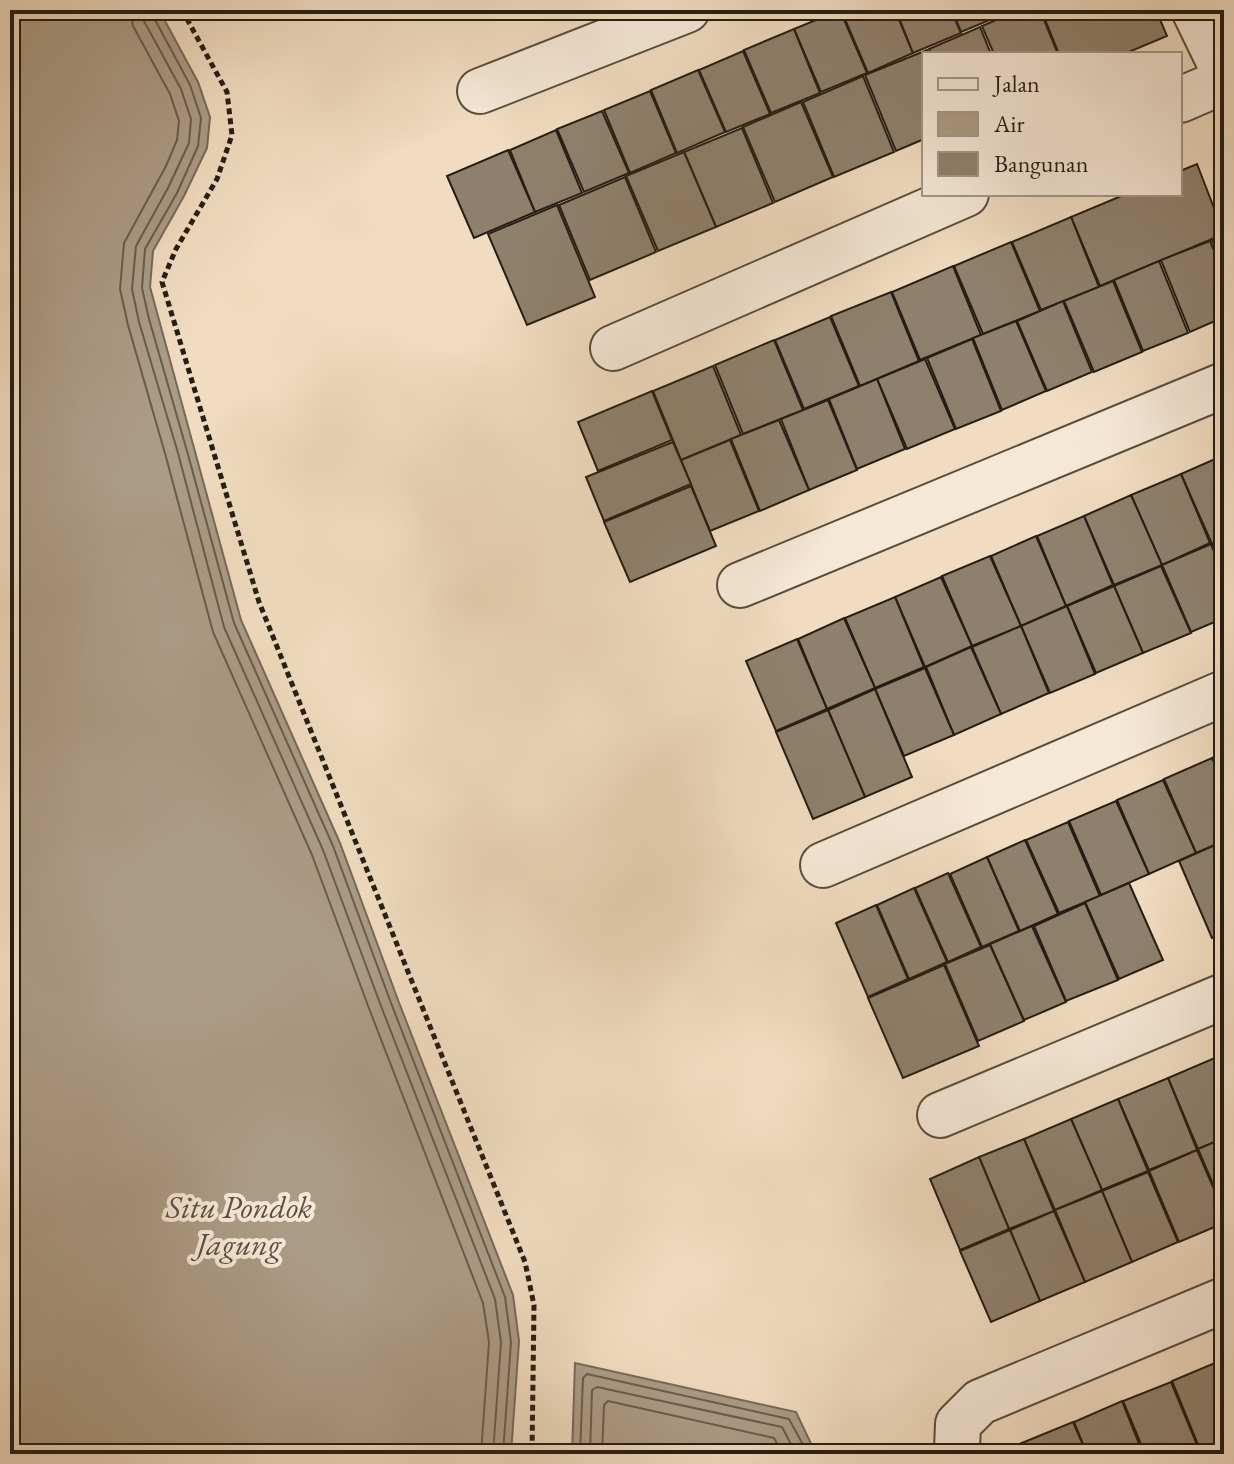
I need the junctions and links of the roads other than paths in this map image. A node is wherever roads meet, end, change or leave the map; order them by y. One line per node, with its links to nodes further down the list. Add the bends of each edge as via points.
1 (687, 10): 5 (street)
2 (1194, 10): 3 (street)
3 (1224, 72)
4 (1224, 81): 6 (street)
5 (480, 91)
6 (1182, 99)
7 (961, 196): 8 (street)
8 (613, 348)
9 (1224, 385): 10 (street)
10 (740, 585)
11 (1224, 693): 12 (street)
12 (823, 865)
13 (1224, 996): 14 (street)
14 (940, 1115)
15 (1224, 1300): 16 (street, via 980,1402 958,1424)
16 (959, 1454)

